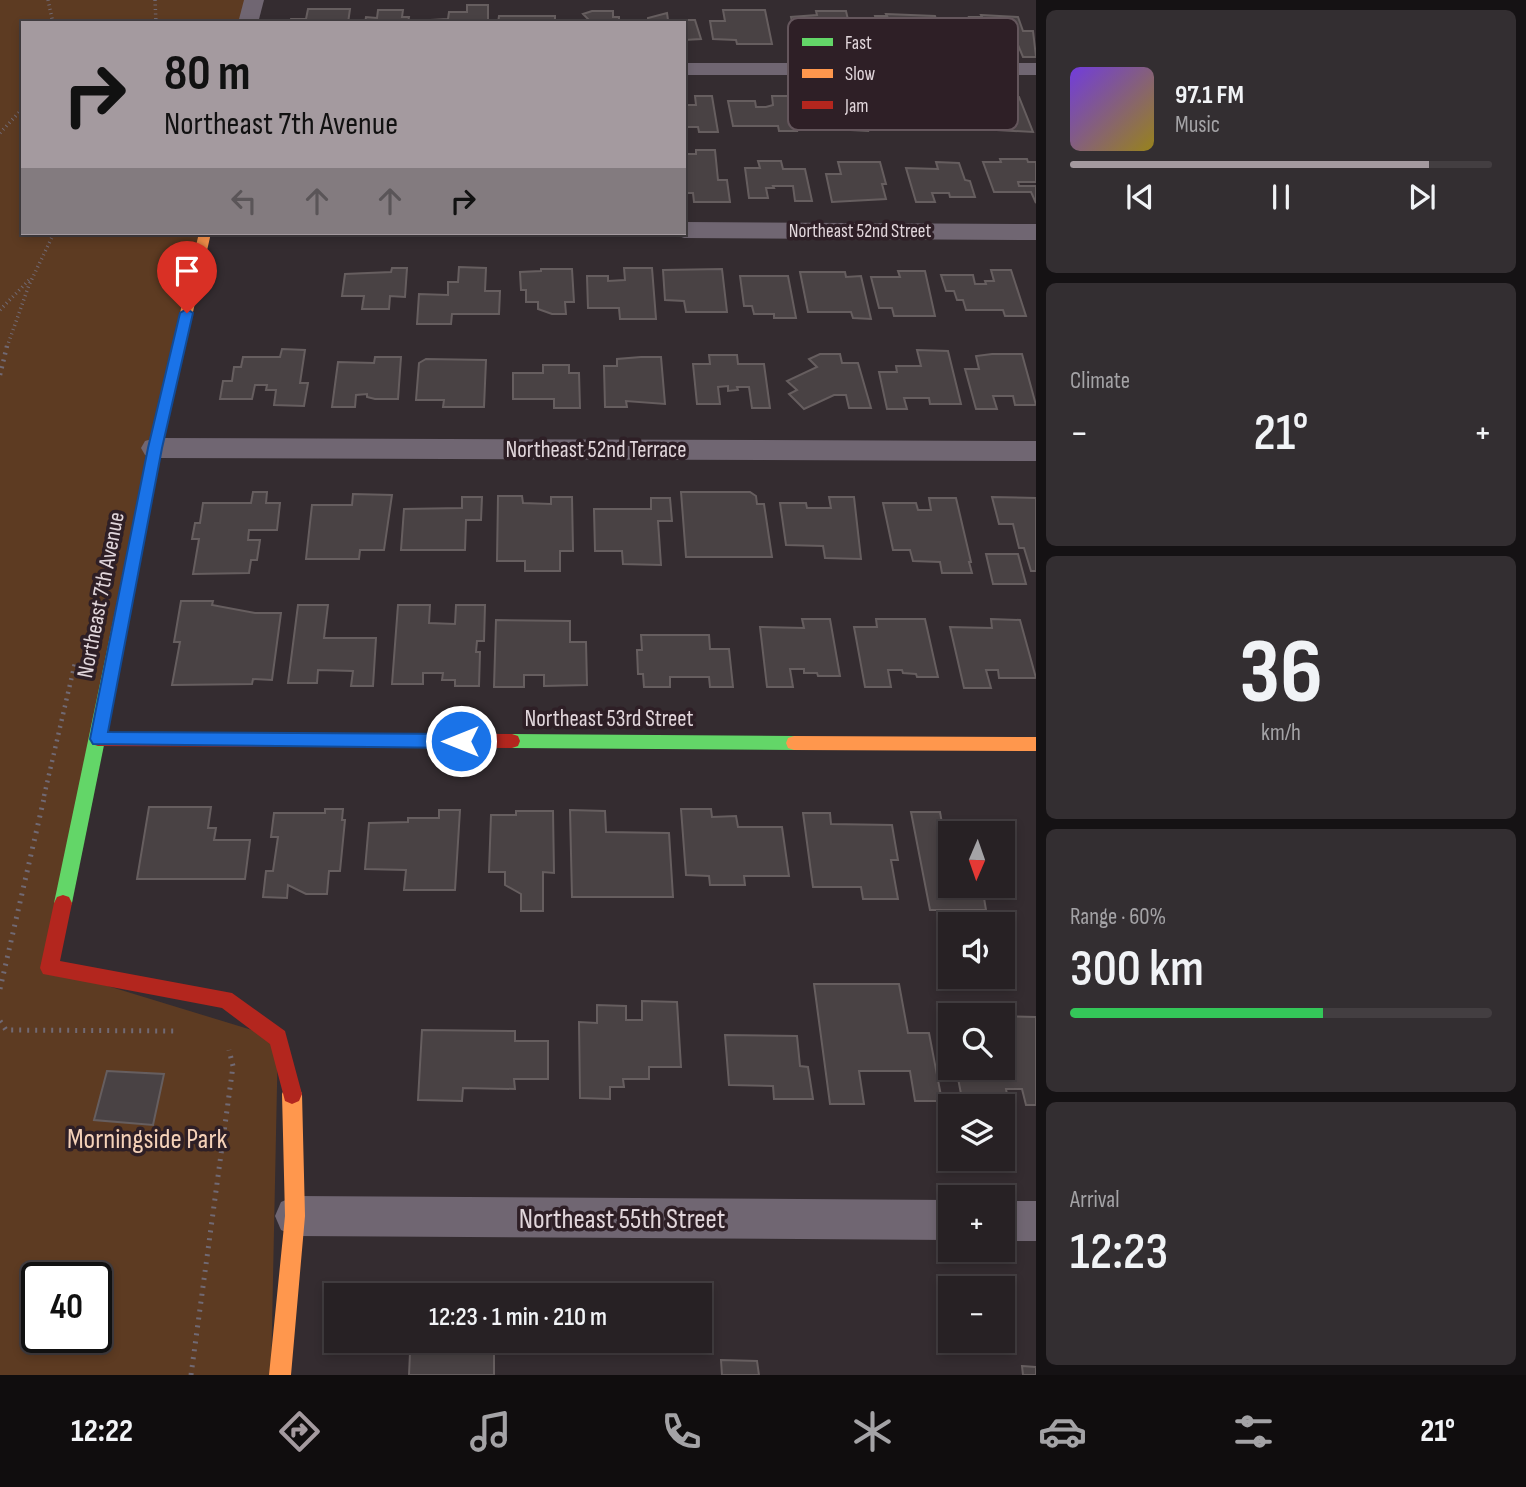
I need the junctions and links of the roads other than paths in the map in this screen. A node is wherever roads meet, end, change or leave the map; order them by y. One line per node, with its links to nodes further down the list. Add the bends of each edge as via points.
1 (254, 0): 2 (street)
2 (249, 21)
3 (686, 69): 4 (street)
4 (788, 69)
5 (1018, 69): 6 (street)
6 (1036, 69)
7 (686, 230): 8 (street, Northeast 52nd Street)
8 (1036, 232)
9 (205, 235): 10 (street, Northeast 7th Avenue)
10 (155, 448): 11 (street, Northeast 52nd Terrace); 12 (street, Northeast 7th Avenue)
11 (1036, 451)
12 (98, 739): 13 (street, Northeast 53rd Street); 14 (street, Northeast 7th Avenue, via 49,968 226,999 278,1038 292,1094)
13 (1036, 744)
14 (295, 1216): 15 (street, Northeast 55th Street); 18 (street)
15 (938, 1220)
16 (1015, 1221): 17 (street)
17 (1036, 1221)
18 (280, 1375)

